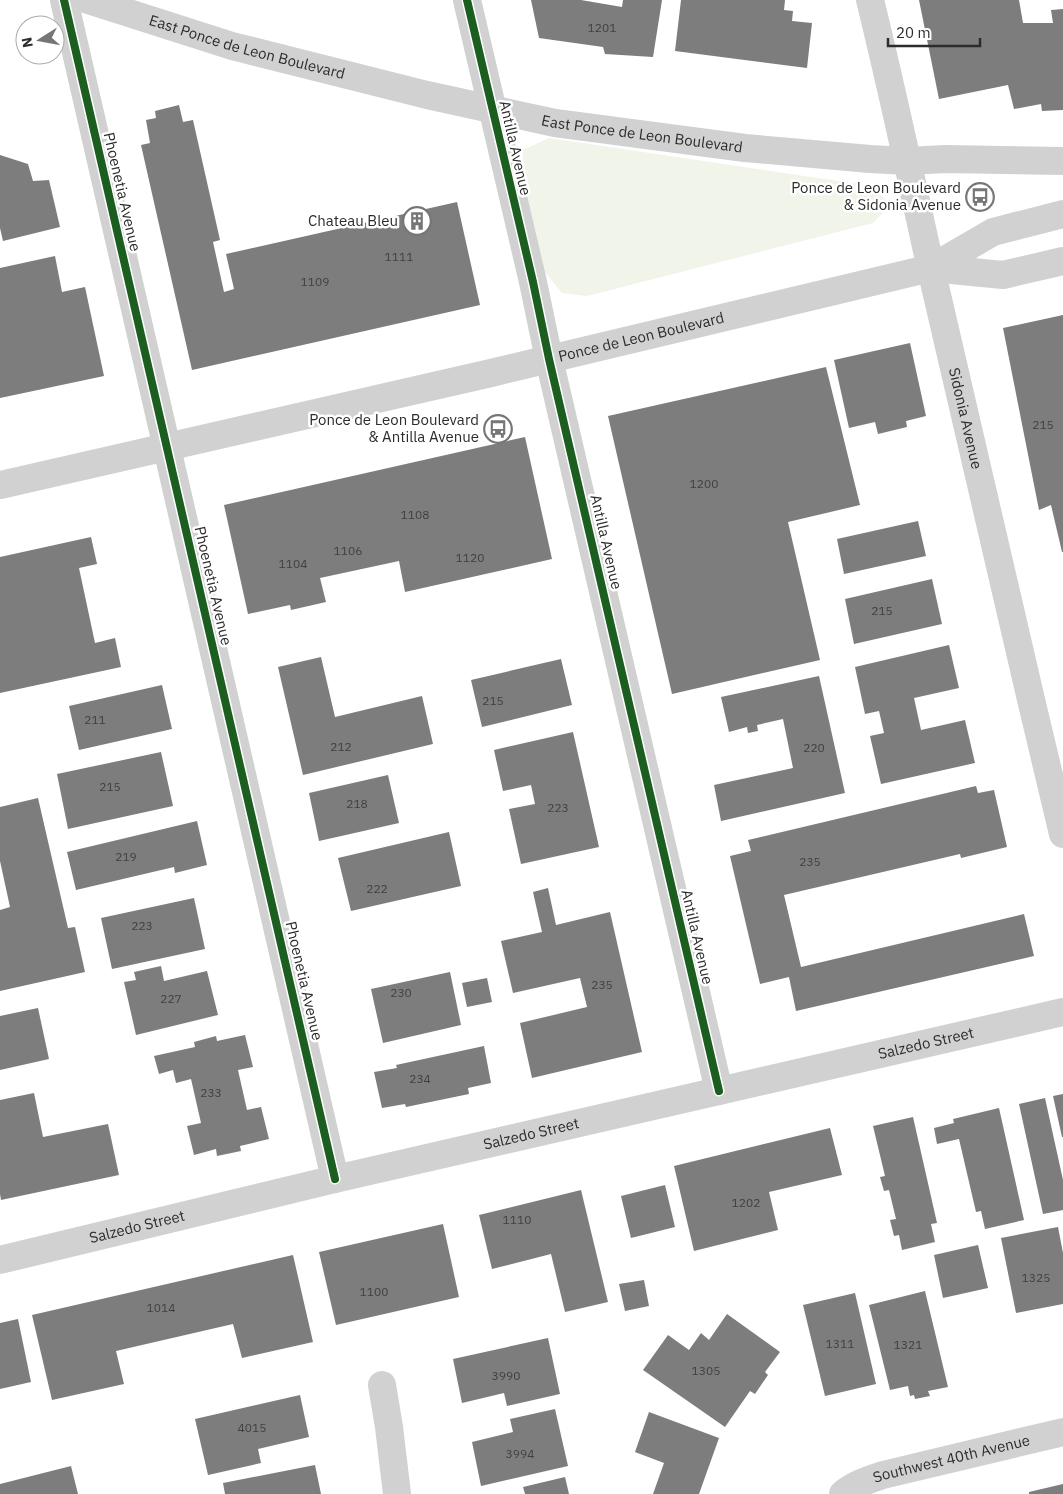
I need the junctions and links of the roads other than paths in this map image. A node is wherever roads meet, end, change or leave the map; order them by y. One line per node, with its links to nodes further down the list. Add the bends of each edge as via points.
1 (64, 0): 12 (street, Phoenetia Avenue)
2 (88, 0): 5 (street, East Ponce de Leon Boulevard, via 232,46)
3 (467, 0): 5 (street, Antilla Avenue)
4 (870, 0): 7 (street, Sidonia Avenue)
5 (492, 109): 7 (street, East Ponce de Leon Boulevard, via 556,123 677,139); 11 (street, Antilla Avenue)
6 (1063, 160): 7 (street, East Ponce de Leon Boulevard, via 945,158)
7 (908, 161): 10 (street, Sidonia Avenue)
8 (1063, 214): 10 (street, Ponce de Leon Boulevard, via 993,232)
9 (1063, 261): 10 (street, Ponce de Leon Boulevard, via 1003,275)
10 (931, 268): 11 (street, Ponce de Leon Boulevard); 14 (street, Sidonia Avenue)
11 (549, 359): 12 (street, Ponce de Leon Boulevard); 16 (street, Antilla Avenue)
12 (167, 447): 13 (street, Ponce de Leon Boulevard); 17 (street, Phoenetia Avenue)
13 (0, 485)
14 (1063, 834)
15 (1063, 1012): 16 (street, Salzedo Street)
16 (719, 1091): 17 (street, Salzedo Street)
17 (335, 1179): 18 (street, Salzedo Street)
18 (0, 1260)
19 (382, 1385): 21 (street)
20 (1063, 1432): 22 (street, Southwest 40th Avenue, via 883,1475 851,1487)
21 (397, 1494)
22 (843, 1494)

